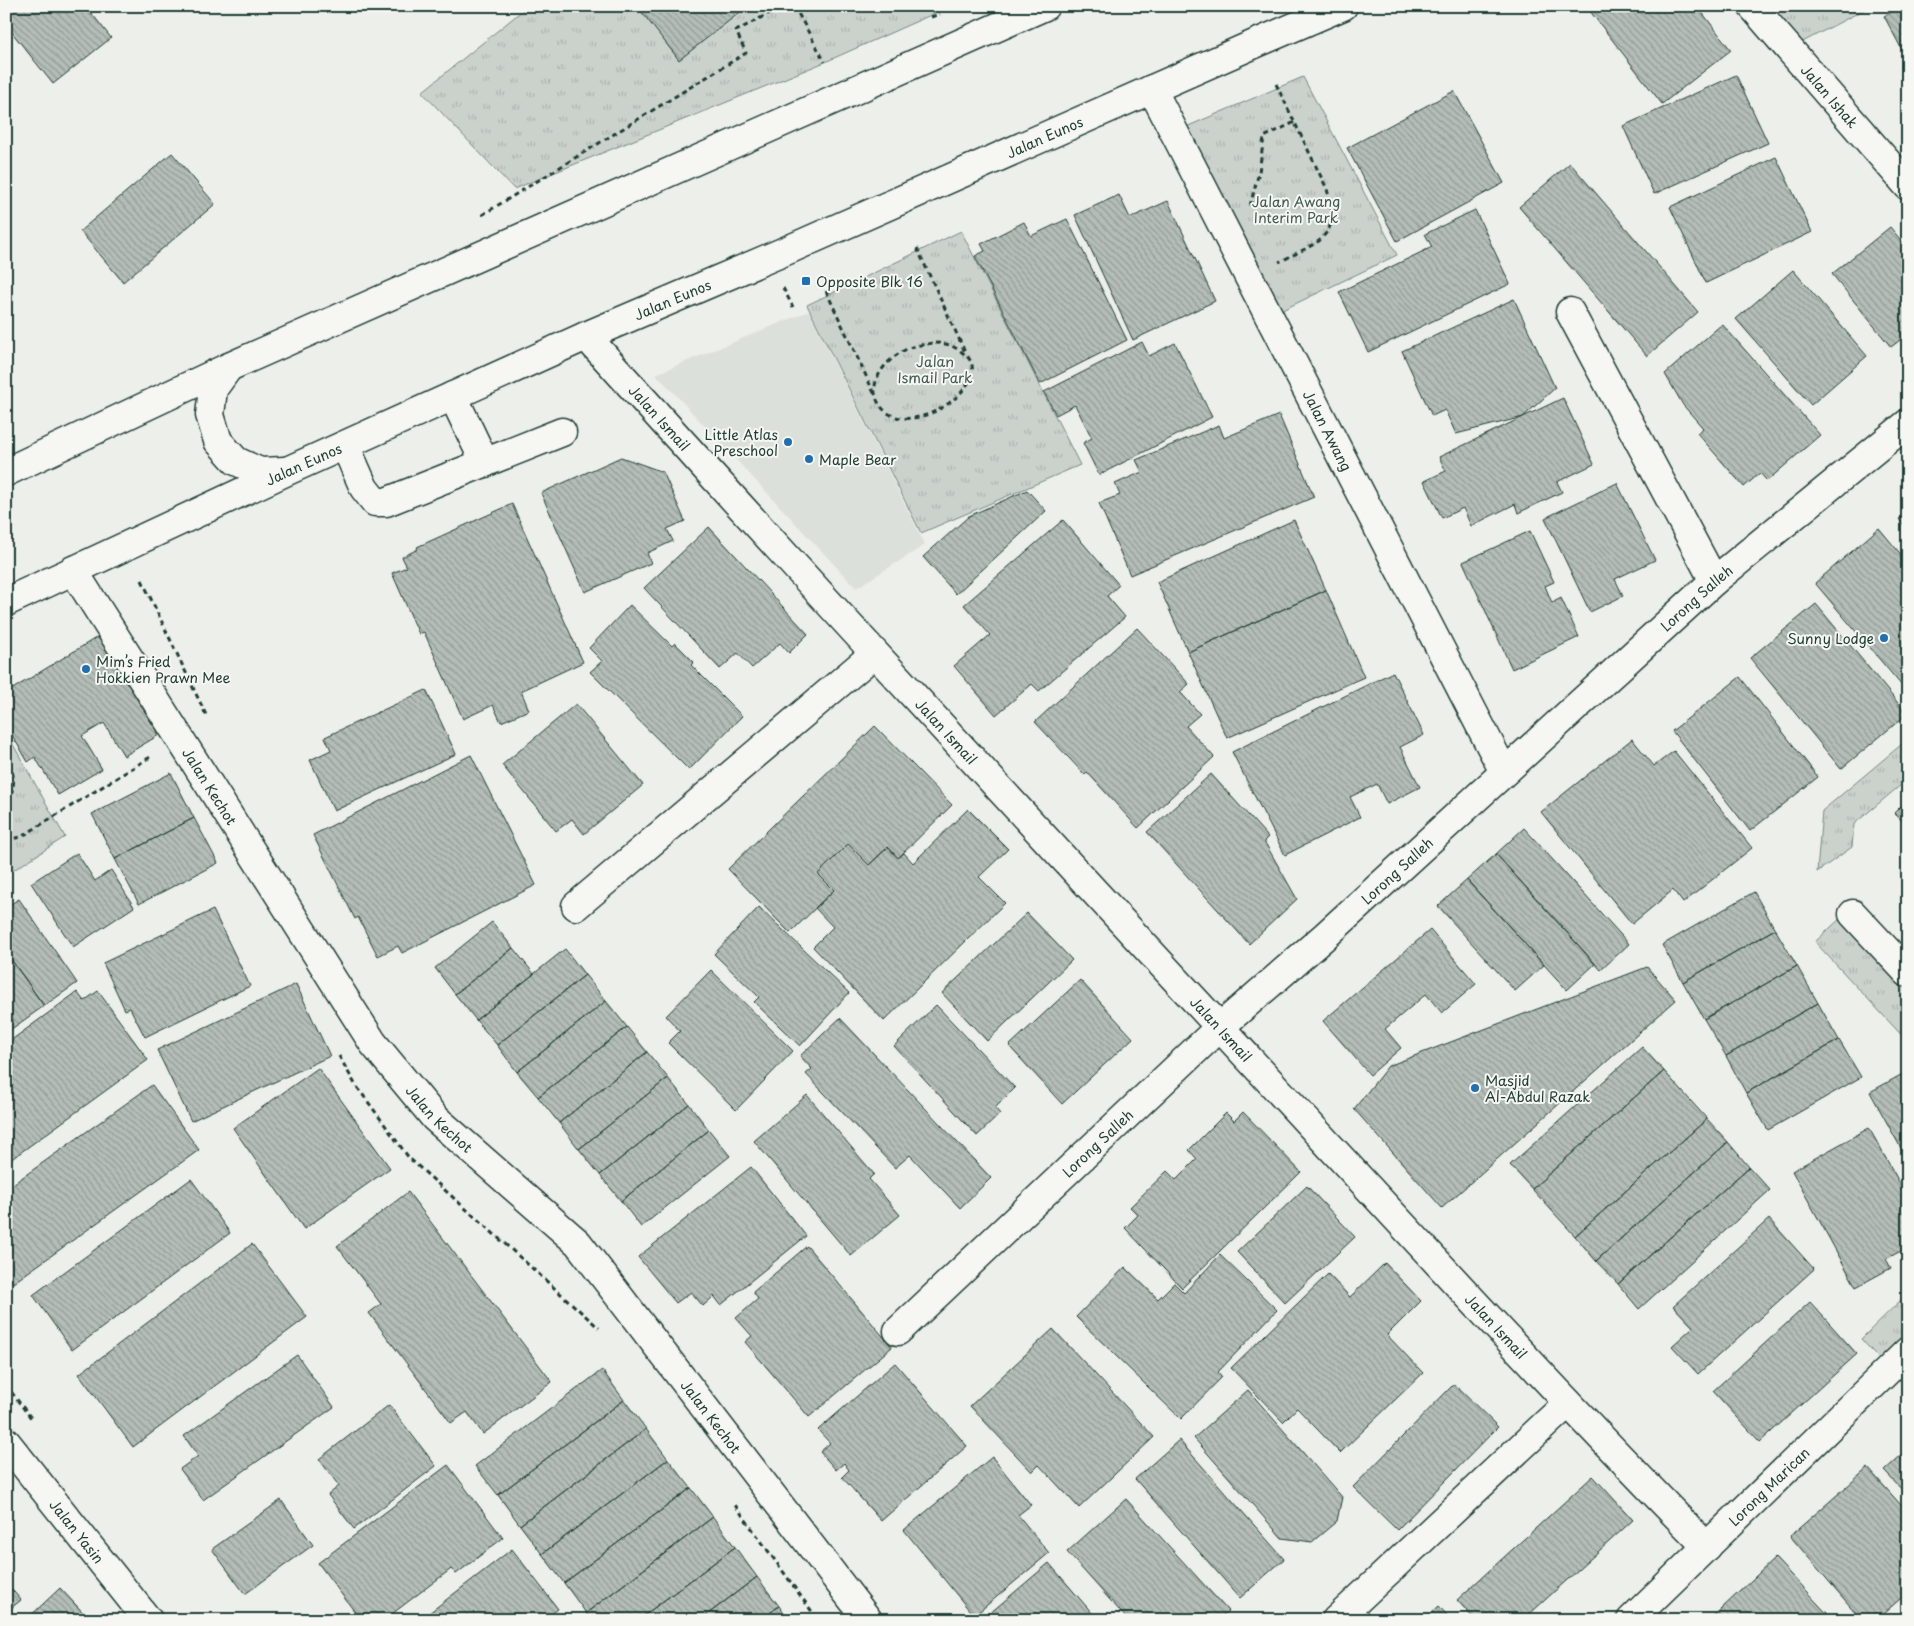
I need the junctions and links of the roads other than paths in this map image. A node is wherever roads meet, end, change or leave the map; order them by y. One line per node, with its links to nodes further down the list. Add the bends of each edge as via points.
1 (1044, 6): 8 (main road)
2 (1343, 6): 4 (main road, Jalan Eunos)
3 (1752, 6): 5 (main road, Jalan Ishak)
4 (1152, 89): 7 (main road, Jalan Eunos); 20 (main road, Jalan Awang)
5 (1908, 186)
6 (1570, 312): 17 (main road)
7 (586, 336): 9 (main road, Jalan Eunos); 19 (main road, Jalan Ismail)
8 (228, 367): 14 (main road, via 214,389 210,415 218,441 236,461 260,472); 15 (main road)
9 (453, 396): 12 (main road, Jalan Eunos); 13 (main road)
10 (1908, 423): 17 (main road, Lorong Salleh)
11 (562, 432): 13 (main road)
12 (345, 445): 13 (main road, via 364,488 375,502 386,502); 14 (main road, Jalan Eunos)
13 (485, 463)
14 (287, 471): 16 (main road, Jalan Eunos)
15 (6, 472)
16 (74, 570): 18 (main road, Jalan Eunos); 31 (main road, Jalan Kechot, via 373,1043 435,1118 578,1243)
17 (1714, 581): 20 (main road, Lorong Salleh)
18 (6, 602)
19 (874, 654): 21 (main road); 24 (main road, Jalan Ismail)
20 (1504, 772): 24 (main road, Lorong Salleh)
21 (576, 906)
22 (1853, 914): 23 (main road)
23 (1908, 973)
24 (1220, 1027): 25 (main road, Lorong Salleh); 27 (main road, Jalan Ismail)
25 (898, 1331)
26 (1908, 1351): 29 (main road, Lorong Marican)
27 (1568, 1403): 29 (main road, Jalan Ismail); 32 (main road)
28 (6, 1442): 30 (main road, Jalan Yasin)
29 (1707, 1547): 33 (main road, Lorong Marican)
30 (148, 1620)
31 (868, 1620)
32 (1336, 1620)
33 (1631, 1620)

